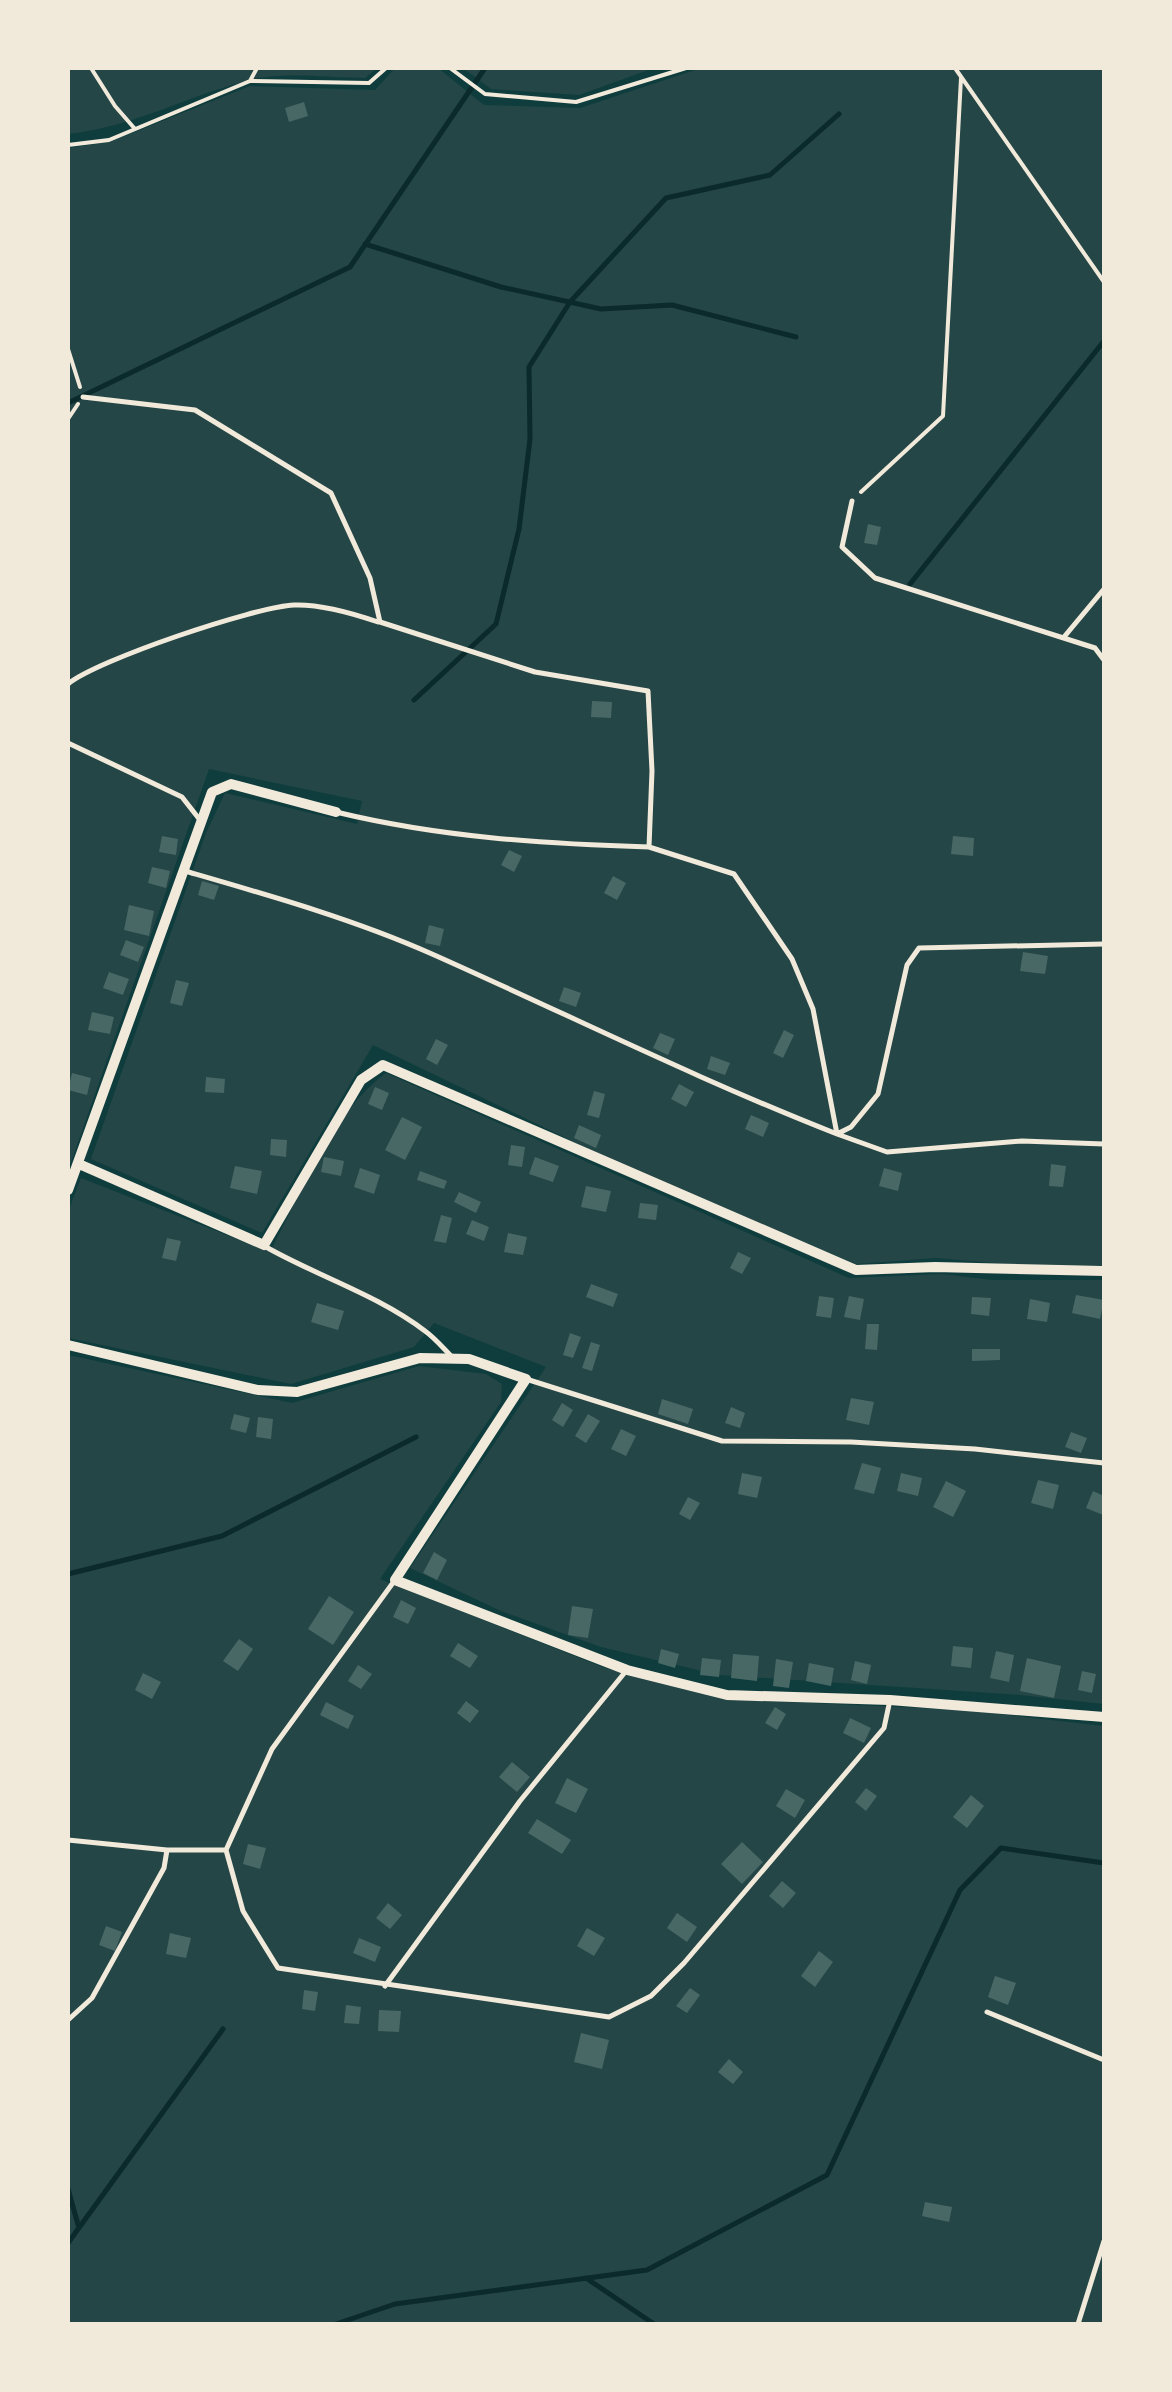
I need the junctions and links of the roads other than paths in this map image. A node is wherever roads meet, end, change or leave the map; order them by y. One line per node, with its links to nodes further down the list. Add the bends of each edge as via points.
1 (83, 397): 4 (lane, via 195,410 331,492 370,578)
2 (852, 501): 5 (lane, via 842,547 875,578)
3 (1104, 589): 5 (lane)
4 (380, 622): 7 (lane, via 294,605 148,648); 11 (lane, via 535,672 648,692)
5 (1064, 637): 6 (lane, via 1094,648)
6 (1104, 660)
7 (68, 684)
8 (68, 744): 10 (lane, via 182,797)
9 (336, 812): 10 (street, via 231,784 212,792); 11 (lane, via 472,837)
10 (200, 820): 12 (street)
11 (649, 847): 14 (lane, via 734,874 792,960 813,1009)
12 (182, 870): 14 (lane, via 429,952 725,1090); 16 (street)
13 (1104, 944): 14 (lane, via 919,948 907,965 878,1094 851,1127)
14 (836, 1134): 15 (lane, via 887,1152 1022,1142)
15 (1104, 1144)
16 (79, 1164): 17 (lane); 18 (street); 19 (street)
17 (68, 1170)
18 (68, 1190)
19 (264, 1245): 20 (street, via 361,1080 383,1065 856,1270); 22 (lane, via 425,1331)
20 (1104, 1272)
21 (68, 1345): 22 (street, via 258,1390 298,1392 420,1358)
22 (454, 1359): 23 (street)
23 (526, 1378): 24 (lane, via 722,1441 887,1444); 25 (street)
24 (1104, 1463)
25 (394, 1580): 26 (street); 31 (lane, via 272,1748)
26 (626, 1670): 27 (street, via 727,1694); 32 (lane)
27 (890, 1700): 28 (street); 32 (lane, via 884,1728 651,1996 609,2017)
28 (1104, 1717)
29 (68, 1840): 30 (lane)
30 (167, 1850): 31 (lane); 34 (lane, via 164,1868 92,1998)
31 (226, 1850): 32 (lane, via 243,1911 278,1968)
32 (385, 1986)
33 (987, 2012): 35 (lane)
34 (68, 2020)
35 (1104, 2060)
36 (1104, 2241): 37 (lane)
37 (1078, 2324)

